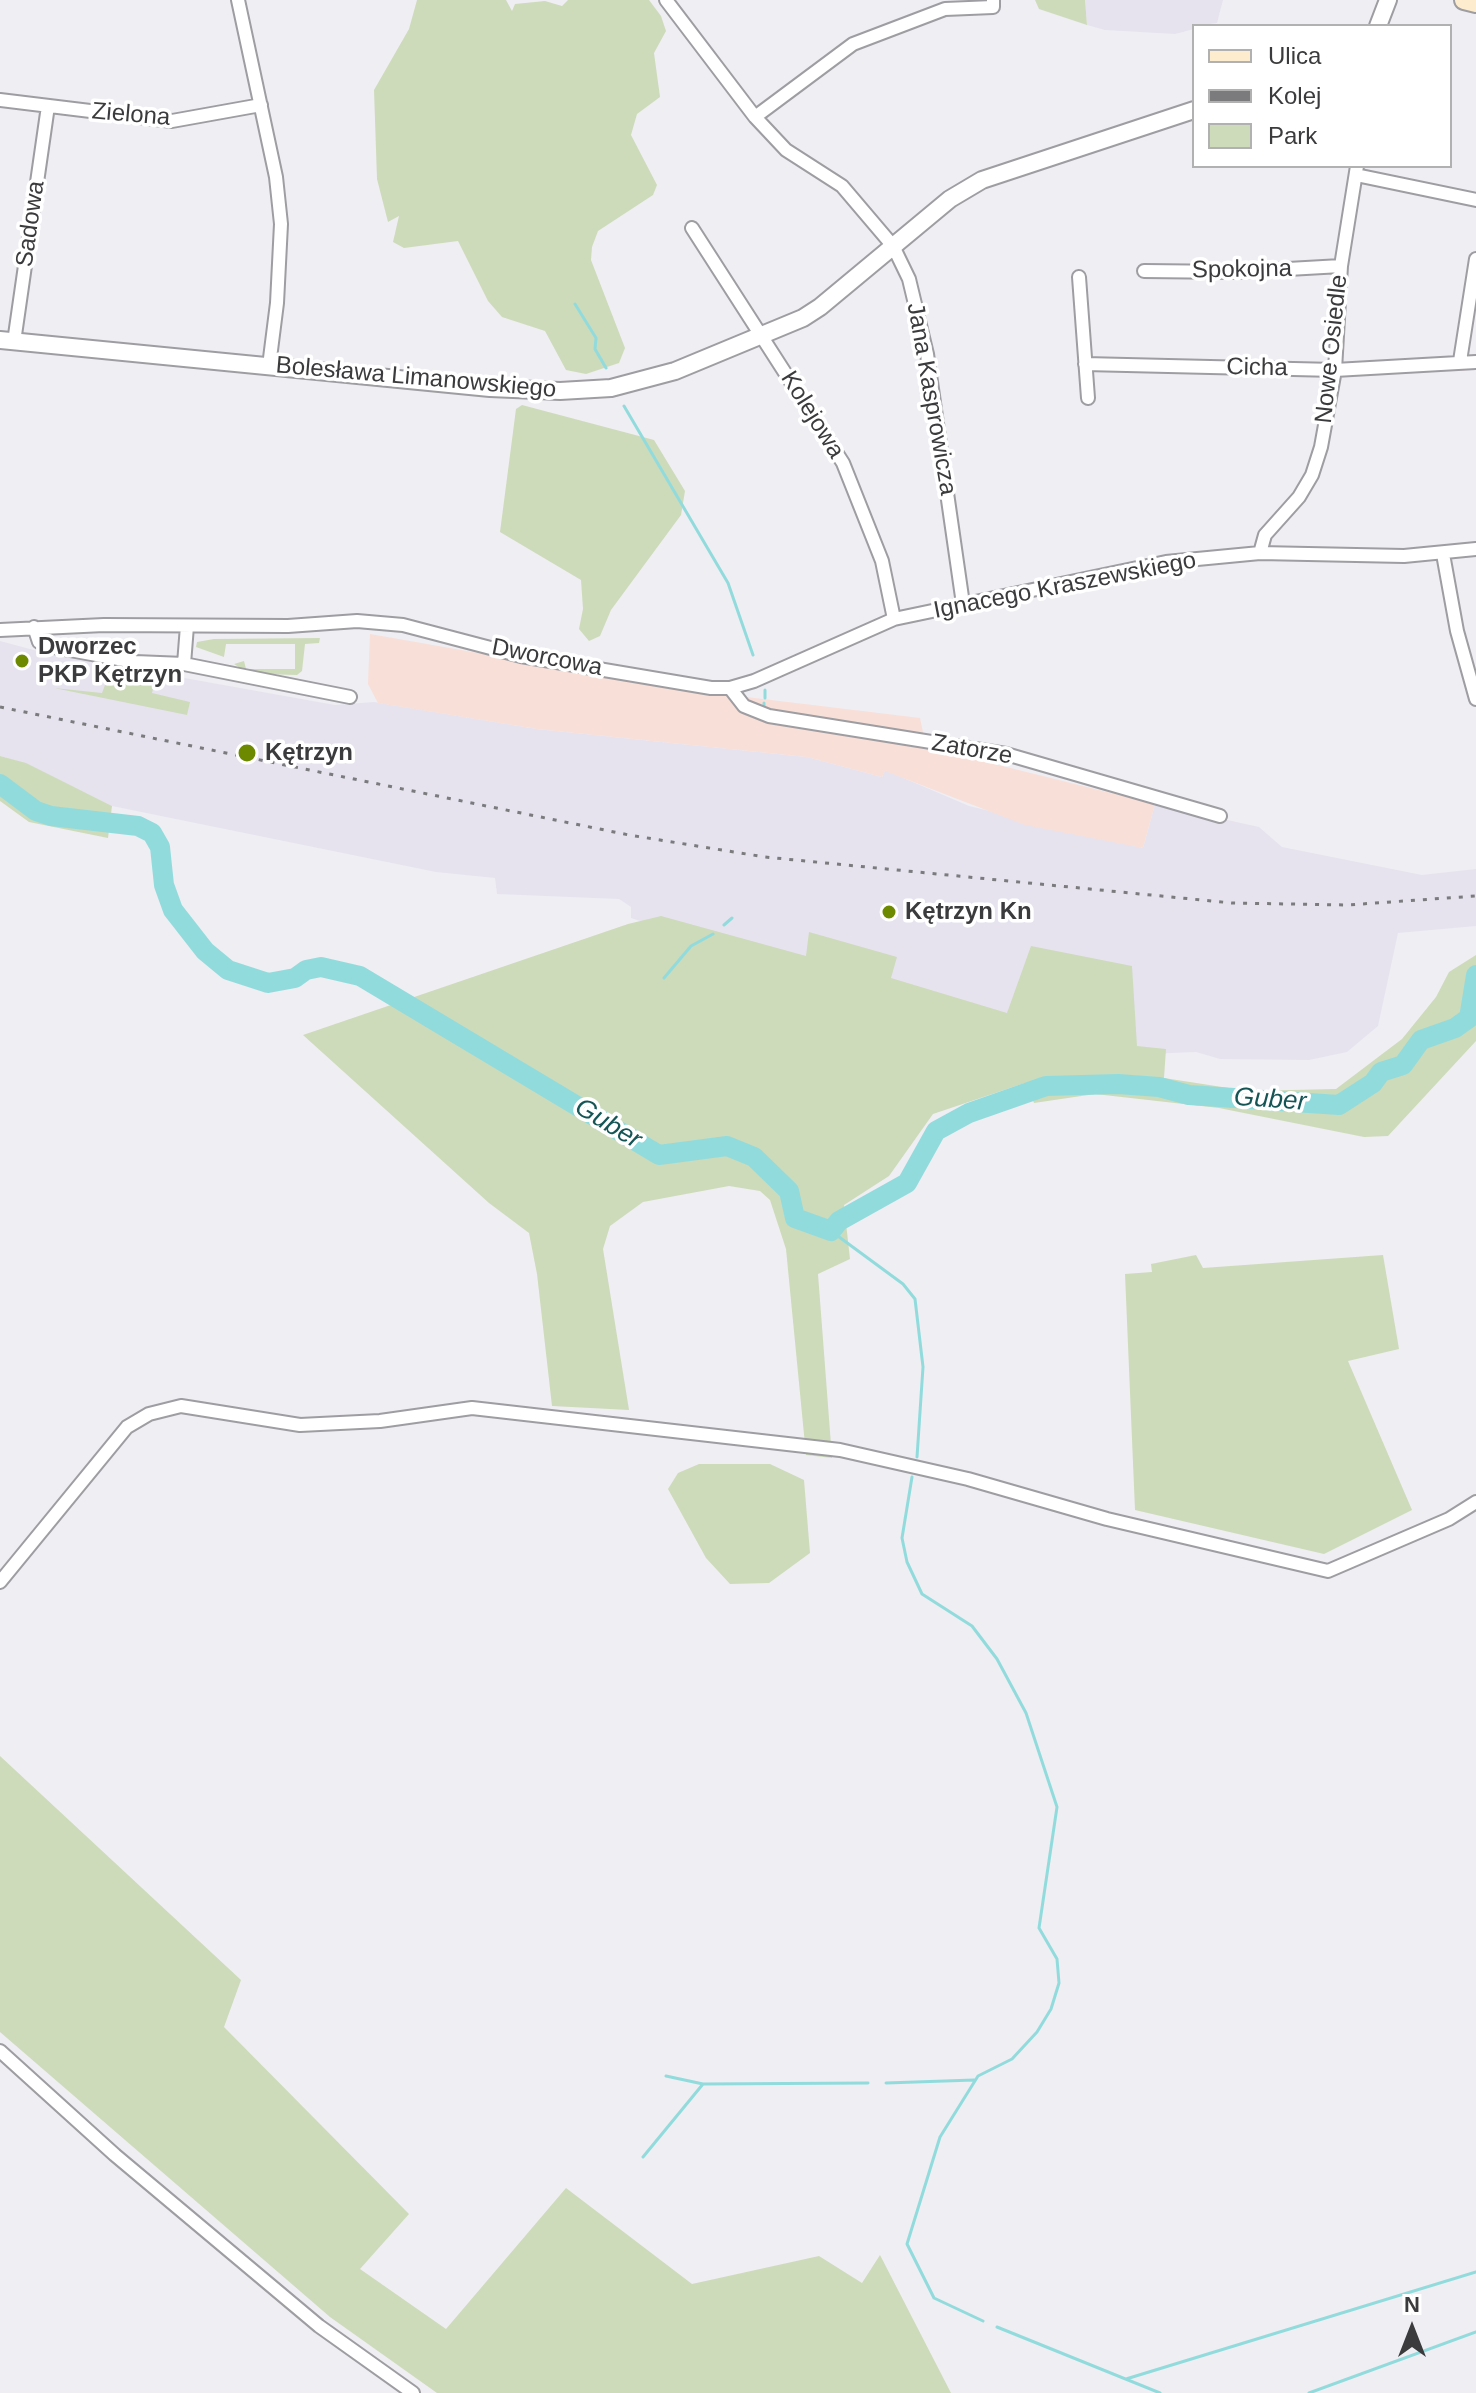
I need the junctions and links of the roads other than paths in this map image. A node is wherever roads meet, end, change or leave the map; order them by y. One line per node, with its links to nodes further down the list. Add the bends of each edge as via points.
1 (238, 0): 9 (street)
2 (666, 0): 12 (street, Jana Kasprowicza)
3 (993, 0): 12 (street, via 993,7 945,9 853,44)
4 (1388, 0): 7 (street)
5 (1464, 0): 6 (main road)
6 (1476, 3)
7 (1379, 24)
8 (0, 100): 10 (street, Zielona)
9 (261, 105): 10 (street, Zielona, via 172,121); 26 (street, via 281,224)
10 (48, 106): 22 (street, Sadowa)
11 (1192, 111): 16 (street, Bolesława Limanowskiego, via 985,178)
12 (755, 117): 16 (street, Jana Kasprowicza, via 786,150 842,186)
13 (1356, 170): 14 (street, Nowe Osiedle); 18 (street, Nowe Osiedle)
14 (1476, 200)
15 (692, 228): 21 (street, Kolejowa)
16 (893, 246): 21 (street, Bolesława Limanowskiego, via 820,307); 32 (street, Jana Kasprowicza, via 909,279 927,354)
17 (1476, 259): 23 (street)
18 (1341, 266): 19 (street, Spokojna); 27 (street, Nowe Osiedle)
19 (1144, 271)
20 (1079, 277): 25 (street)
21 (762, 336): 26 (street, Bolesława Limanowskiego, via 644,381 584,391 490,388); 33 (street, Kolejowa, via 843,463 882,561)
22 (7, 341): 26 (street, Bolesława Limanowskiego)
23 (1460, 361): 24 (street, Cicha); 27 (street, Cicha)
24 (1476, 362)
25 (1085, 364): 27 (street, Cicha); 28 (street)
26 (269, 366)
27 (1335, 370): 30 (street, Nowe Osiedle, via 1312,475 1265,535)
28 (1088, 398)
29 (1476, 549): 31 (street, Ignacego Kraszewskiego)
30 (1260, 553): 31 (street, Ignacego Kraszewskiego); 32 (street, Ignacego Kraszewskiego, via 1166,562)
31 (1443, 554): 40 (street)
32 (963, 604): 33 (street, Ignacego Kraszewskiego)
33 (894, 619): 38 (street, Dworcowa)
34 (187, 626): 35 (street, Dworcowa); 37 (street); 38 (street, Dworcowa, via 357,621 403,625 521,656)
35 (34, 627): 36 (street, Dworcowa); 37 (street, via 36,639 48,646 135,662)
36 (0, 630)
37 (184, 664): 39 (street)
38 (730, 688): 41 (street, Zatorze, via 744,706 769,716 1006,754)
39 (350, 697)
40 (1476, 699)
41 (1220, 816)
42 (1476, 1502): 43 (street, via 1328,1571 840,1450 472,1408 300,1425 181,1406 149,1414 127,1427)
43 (0, 1582)
44 (0, 2051): 45 (street, via 319,2326)
45 (413, 2393)

